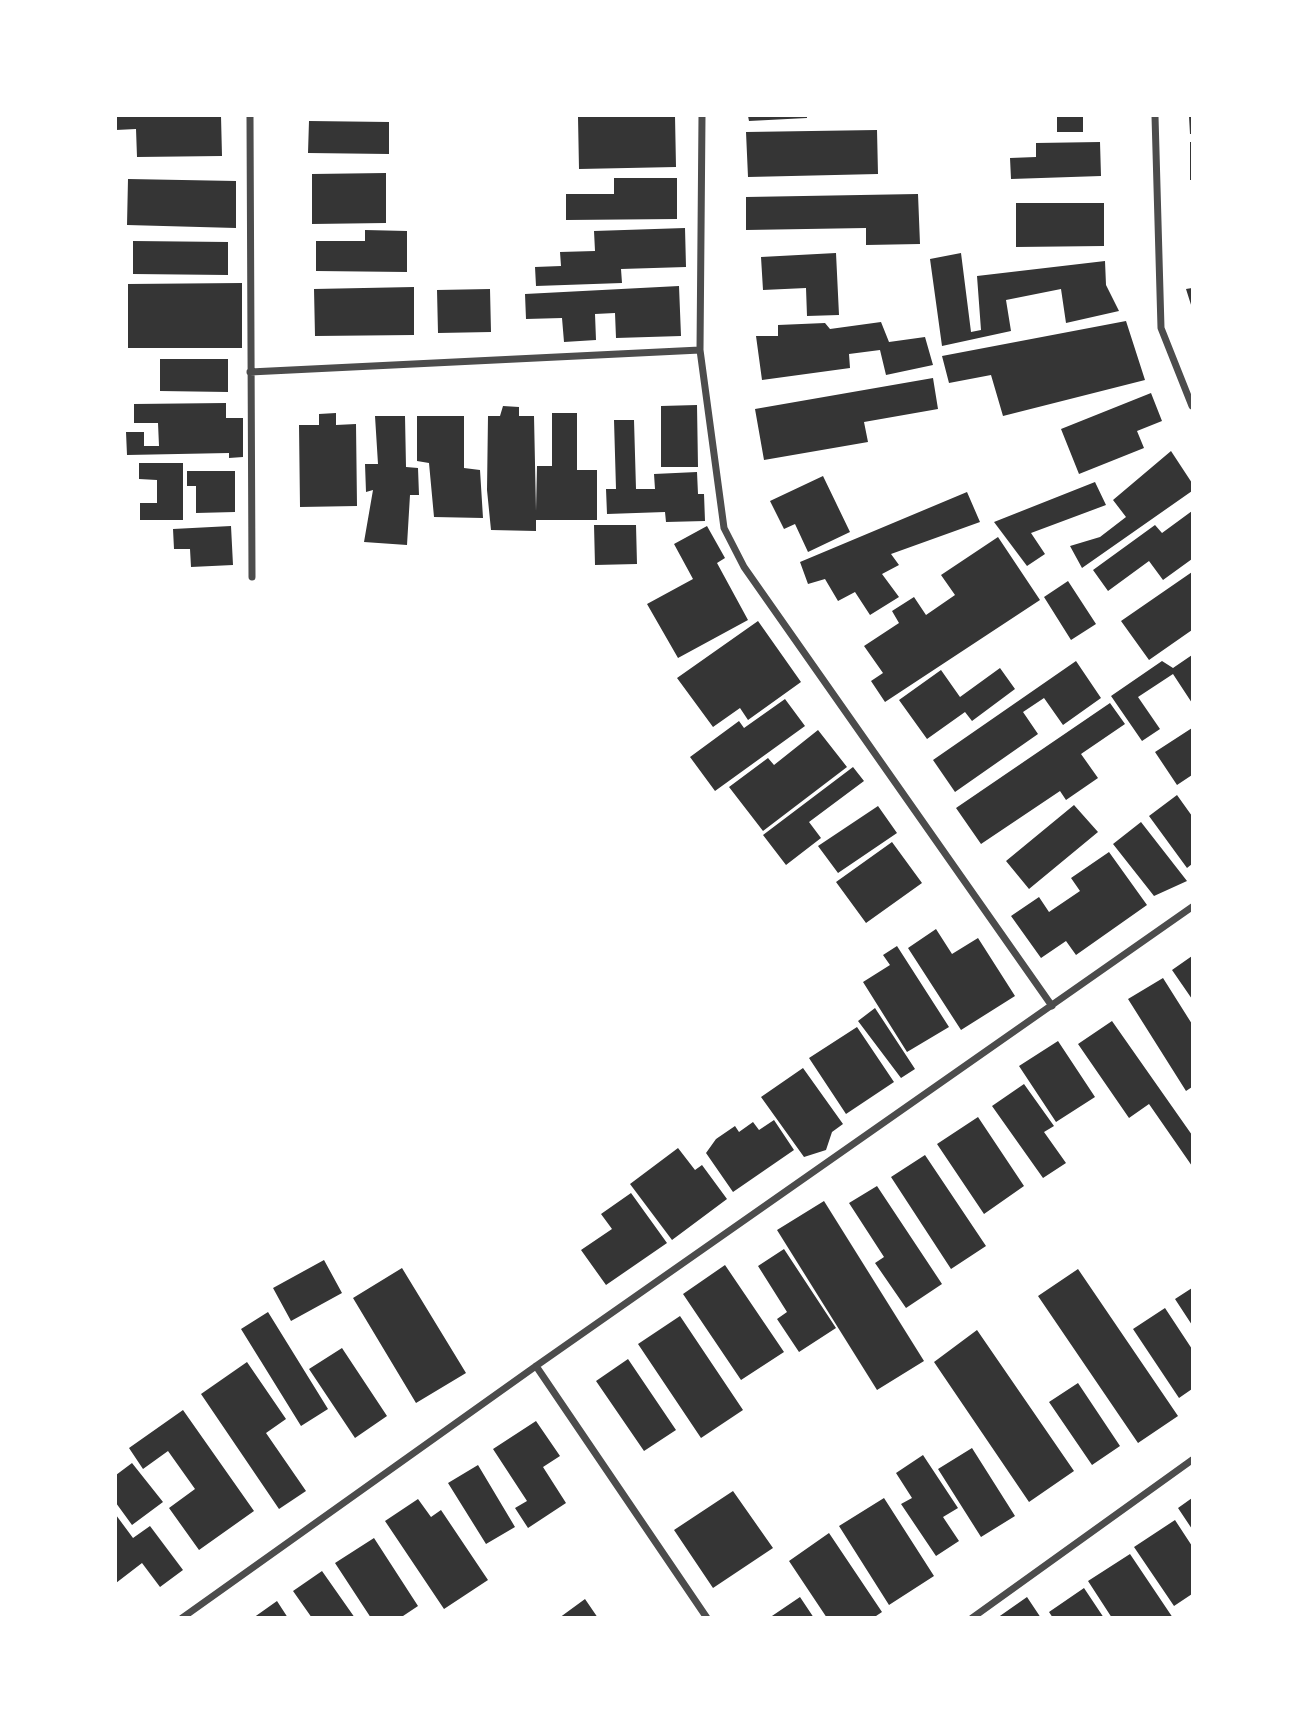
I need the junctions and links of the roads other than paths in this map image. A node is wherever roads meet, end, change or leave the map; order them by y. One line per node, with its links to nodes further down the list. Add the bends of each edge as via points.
1 (250, 116): 5 (street)
2 (702, 116): 4 (street)
3 (1154, 116): 6 (street, via 1161,328)
4 (700, 350): 5 (street); 9 (street, via 724,528 744,567)
5 (250, 372): 7 (street)
6 (1192, 406)
7 (252, 577)
8 (1192, 907): 9 (street)
9 (1052, 1006): 10 (street)
10 (536, 1366): 12 (street); 13 (street)
11 (1192, 1460): 14 (street)
12 (183, 1617)
13 (707, 1618)
14 (972, 1618)

